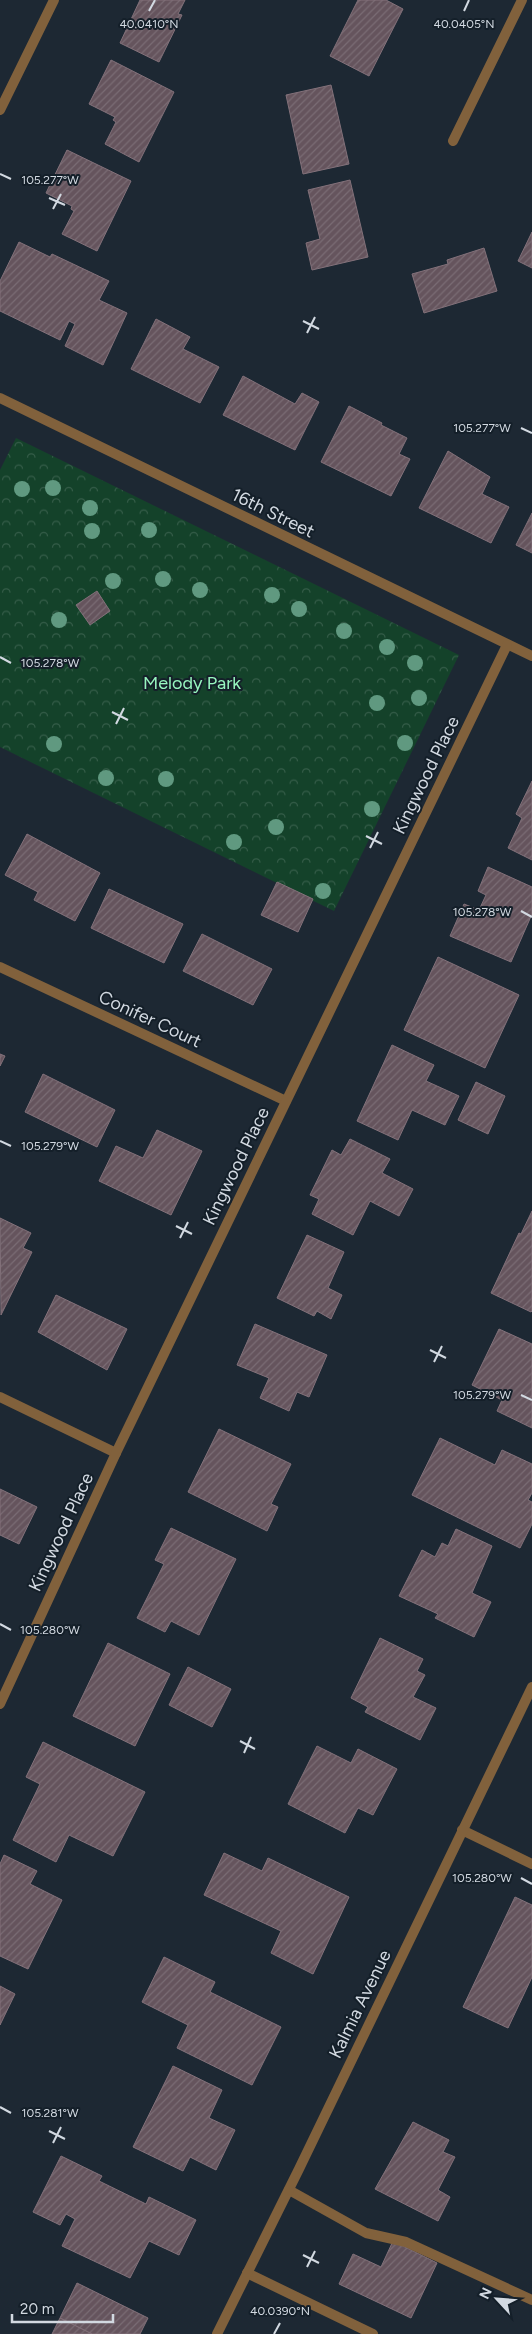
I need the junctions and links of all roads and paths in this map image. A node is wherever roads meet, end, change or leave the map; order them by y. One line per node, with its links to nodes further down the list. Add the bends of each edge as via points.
1 (54, 0): 3 (street)
2 (522, 0): 4 (street)
3 (0, 110)
4 (453, 141)
5 (0, 398): 6 (street, 16th Street)
6 (507, 645): 7 (street, 16th Street); 9 (street, Kingwood Place)
7 (532, 656)
8 (0, 967): 9 (street, Conifer Court)
9 (286, 1101): 11 (street, Kingwood Place)
10 (0, 1397): 11 (street)
11 (116, 1453): 13 (street, Kingwood Place)
12 (532, 1687): 14 (street, Kalmia Avenue)
13 (0, 1704)
14 (462, 1830): 15 (street); 16 (street, Kalmia Avenue)
15 (532, 1864)
16 (289, 2190): 17 (street, Kalmia Avenue); 18 (street, via 366,2233 406,2242)
17 (247, 2273): 19 (street, Kalmia Avenue); 20 (street)
18 (532, 2300)
19 (217, 2334)
20 (373, 2334)

